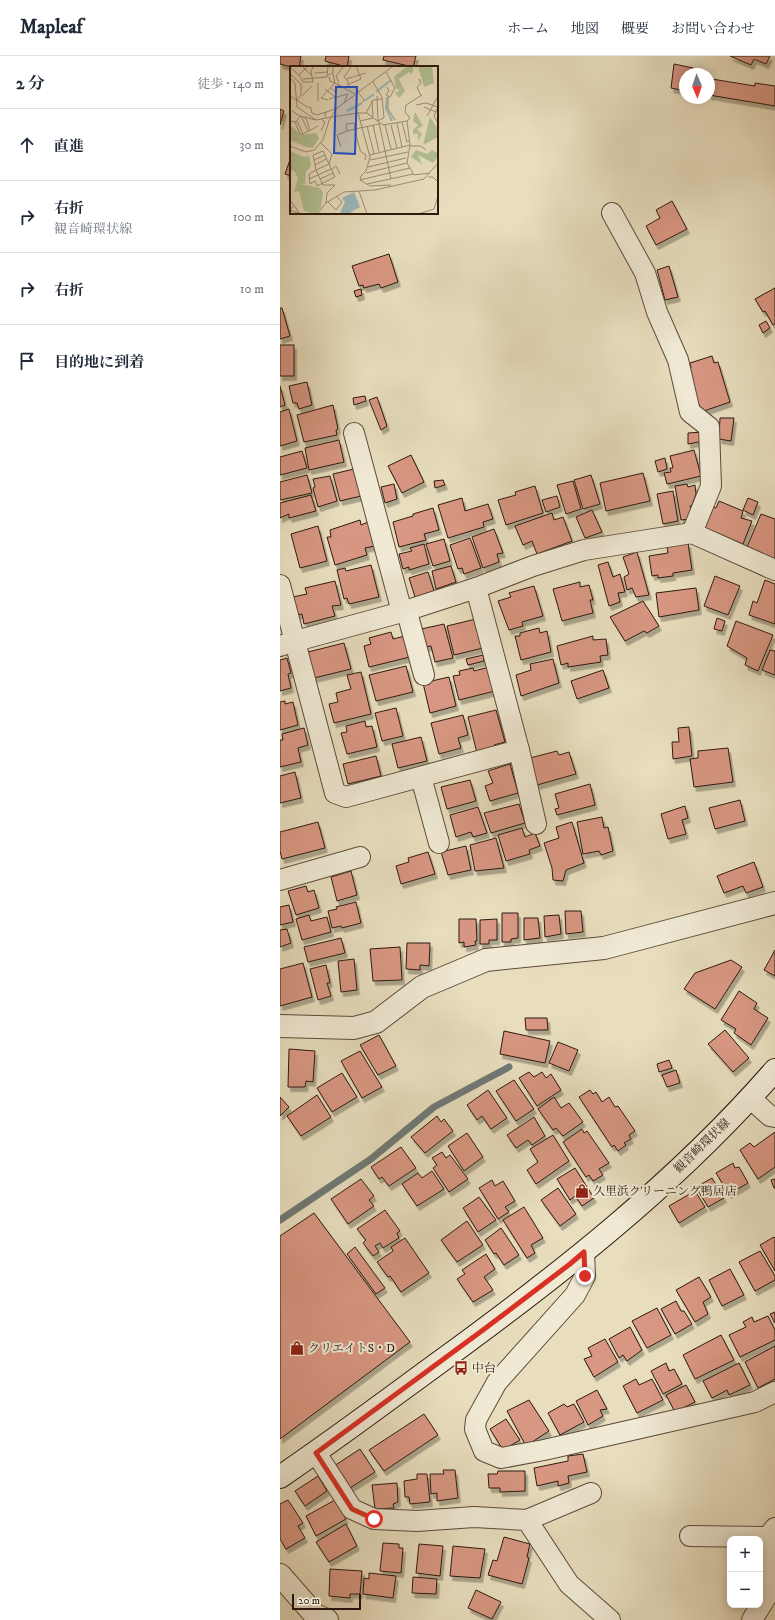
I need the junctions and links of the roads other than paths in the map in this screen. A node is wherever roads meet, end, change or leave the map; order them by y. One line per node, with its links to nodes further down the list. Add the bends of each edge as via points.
1 (612, 213): 3 (street, via 644,273 657,312 678,360 690,412 709,427 711,486)
2 (354, 433): 7 (street)
3 (692, 533): 4 (street); 6 (street, via 584,550)
4 (775, 570)
5 (280, 585): 8 (street)
6 (476, 588): 7 (street); 10 (street)
7 (402, 612): 8 (street); 9 (street, via 408,616)
8 (288, 644): 11 (street, via 335,793 346,797)
9 (424, 676)
10 (519, 750): 11 (street); 12 (street)
11 (421, 777): 13 (street)
12 (536, 824)
13 (439, 843)
14 (360, 857): 15 (street)
15 (280, 880)
16 (775, 903): 17 (main road, via 604,948 486,960 422,987 376,1022 354,1028)
17 (280, 1026)
18 (775, 1070): 19 (main road, 観音崎環状線)
19 (750, 1098): 20 (street, via 770,1116); 21 (main road, 観音崎環状線, via 696,1154)
20 (775, 1117)
21 (584, 1252): 22 (street, via 585,1276 575,1295 497,1382 476,1420 475,1429 484,1451 501,1458 544,1450 755,1402); 23 (main road, 観音崎環状線)
22 (775, 1392)
23 (316, 1453): 24 (main road, 観音崎環状線); 26 (street, via 352,1509 374,1519 417,1521 474,1517)
24 (280, 1477)
25 (591, 1493): 26 (street)
26 (526, 1520): 31 (street, via 569,1584)
27 (771, 1532): 28 (street); 32 (street, via 768,1594)
28 (690, 1536)
29 (280, 1574): 30 (main road, via 315,1614)
30 (327, 1620)
31 (610, 1620)
32 (752, 1620)

